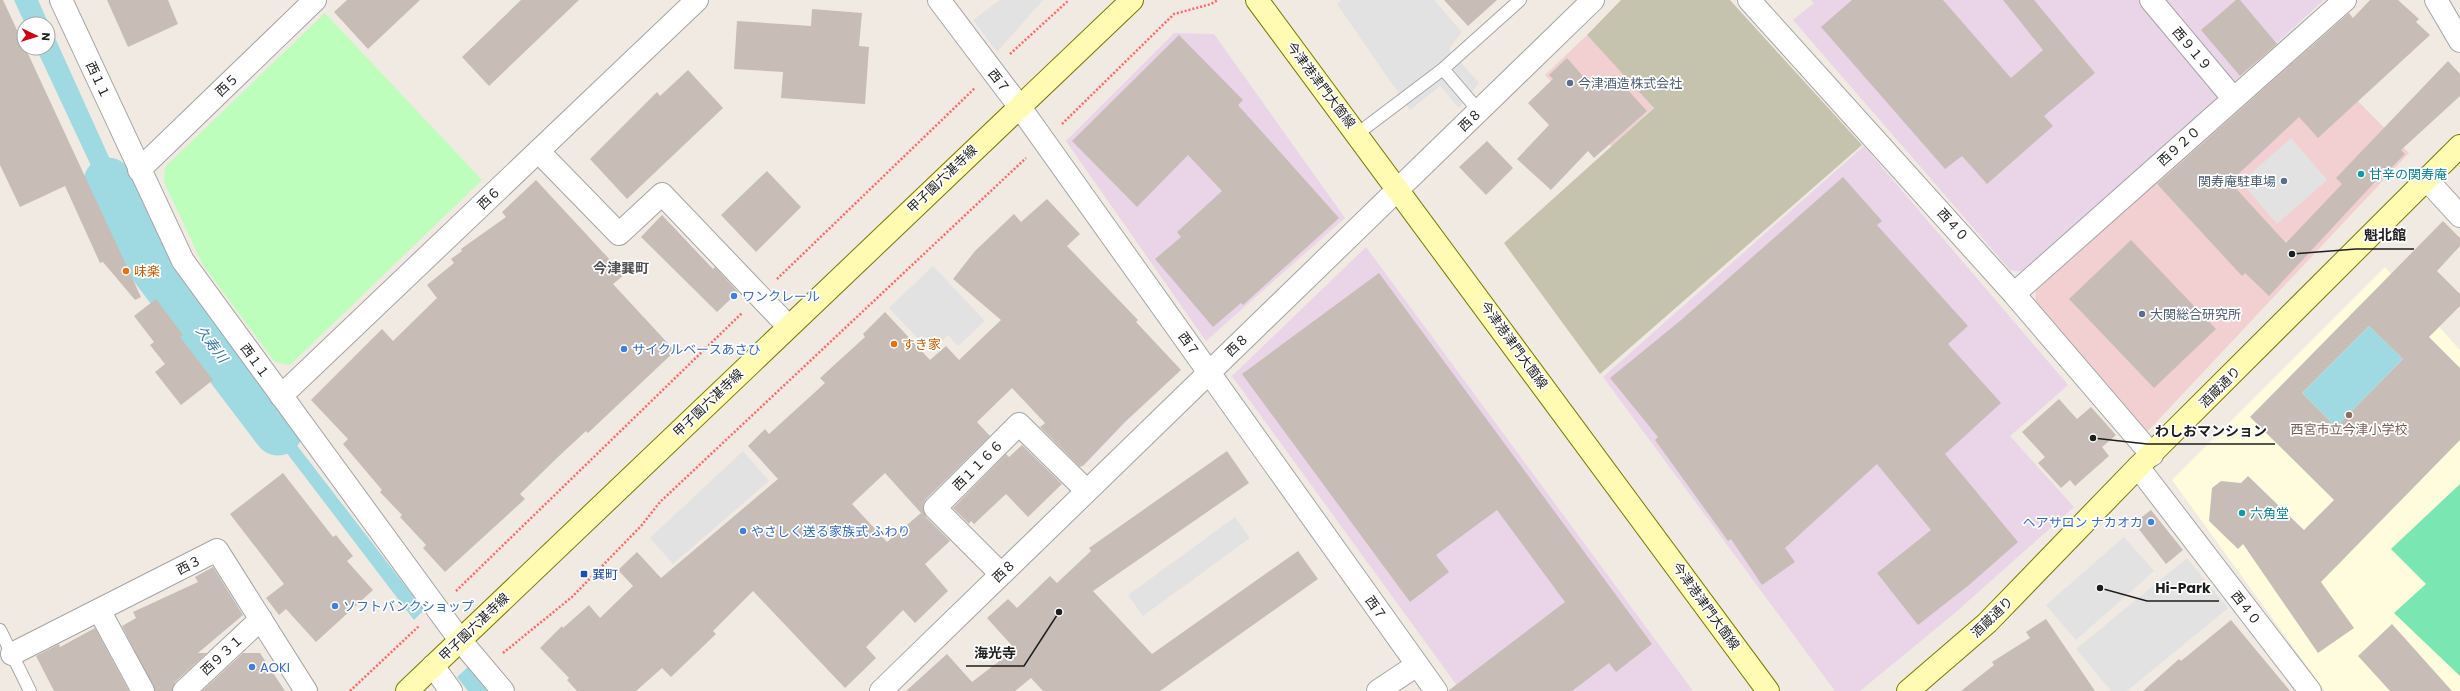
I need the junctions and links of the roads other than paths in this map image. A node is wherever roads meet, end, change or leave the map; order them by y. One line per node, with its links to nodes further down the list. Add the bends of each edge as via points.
1 (61, 0): 21 (street, 西１１)
2 (315, 0): 21 (street, 西５)
3 (697, 0): 20 (street, 西６)
4 (939, 0): 16 (street, 西７)
5 (1132, 0): 16 (main road, 甲子園六湛寺線)
6 (1257, 0): 18 (main road, 今津港津門大箇線)
7 (1520, 0): 14 (lane)
8 (1593, 0): 17 (street, 西８)
9 (1748, 0): 25 (street, 西４０)
10 (2151, 0): 15 (street, 西９１９)
11 (2345, 0): 15 (street, 西９２０)
12 (2436, 0): 13 (street)
13 (2460, 41)
14 (1443, 69): 17 (lane); 18 (lane)
15 (2233, 98): 25 (street, 西９２０)
16 (1019, 106): 26 (main road, 甲子園六湛寺線); 27 (street, 西７)
17 (1479, 111): 23 (street, 西８)
18 (1357, 134): 23 (main road, 今津港津門大箇線)
19 (2460, 146): 22 (main road, 酒蔵通り)
20 (538, 151): 26 (street, via 619,234 662,194); 28 (street, 西６)
21 (139, 170): 28 (street, 西１１, via 183,261)
22 (2426, 180): 24 (street); 29 (main road, 酒蔵通り)
23 (1399, 189): 27 (street, 西８); 50 (main road, 今津港津門大箇線)
24 (2460, 216)
25 (2014, 294): 29 (street, 西４０)
26 (788, 326): 35 (main road, 甲子園六湛寺線)
27 (1209, 372): 30 (street, 西８); 38 (street, 西７)
28 (281, 396): 35 (street, 西１１)
29 (2145, 461): 39 (street, 西４０); 51 (main road, 酒蔵通り, via 1987,623)
30 (1087, 491): 31 (street, 西８); 31 (street, 西１１６６, via 1019,424 935,508)
31 (1001, 574): 47 (street, 西８)
32 (99, 610): 33 (street, 西３, via 218,550); 36 (street, 西３); 41 (street)
33 (261, 619): 42 (street, 西９３１); 43 (street, 西３)
34 (0, 630): 36 (lane)
35 (460, 640): 37 (main road, 甲子園六湛寺線); 46 (street, 西１１)
36 (12, 654): 40 (lane)
37 (433, 666): 44 (main road, 甲子園六湛寺線); 45 (street)
38 (1417, 666): 48 (street); 49 (street, 西７)
39 (2308, 690)
40 (30, 691)
41 (143, 691)
42 (184, 691)
43 (306, 691)
44 (407, 691)
45 (451, 691)
46 (503, 691)
47 (881, 691)
48 (1378, 691)
49 (1436, 691)
50 (1768, 691)
51 (1908, 691)

